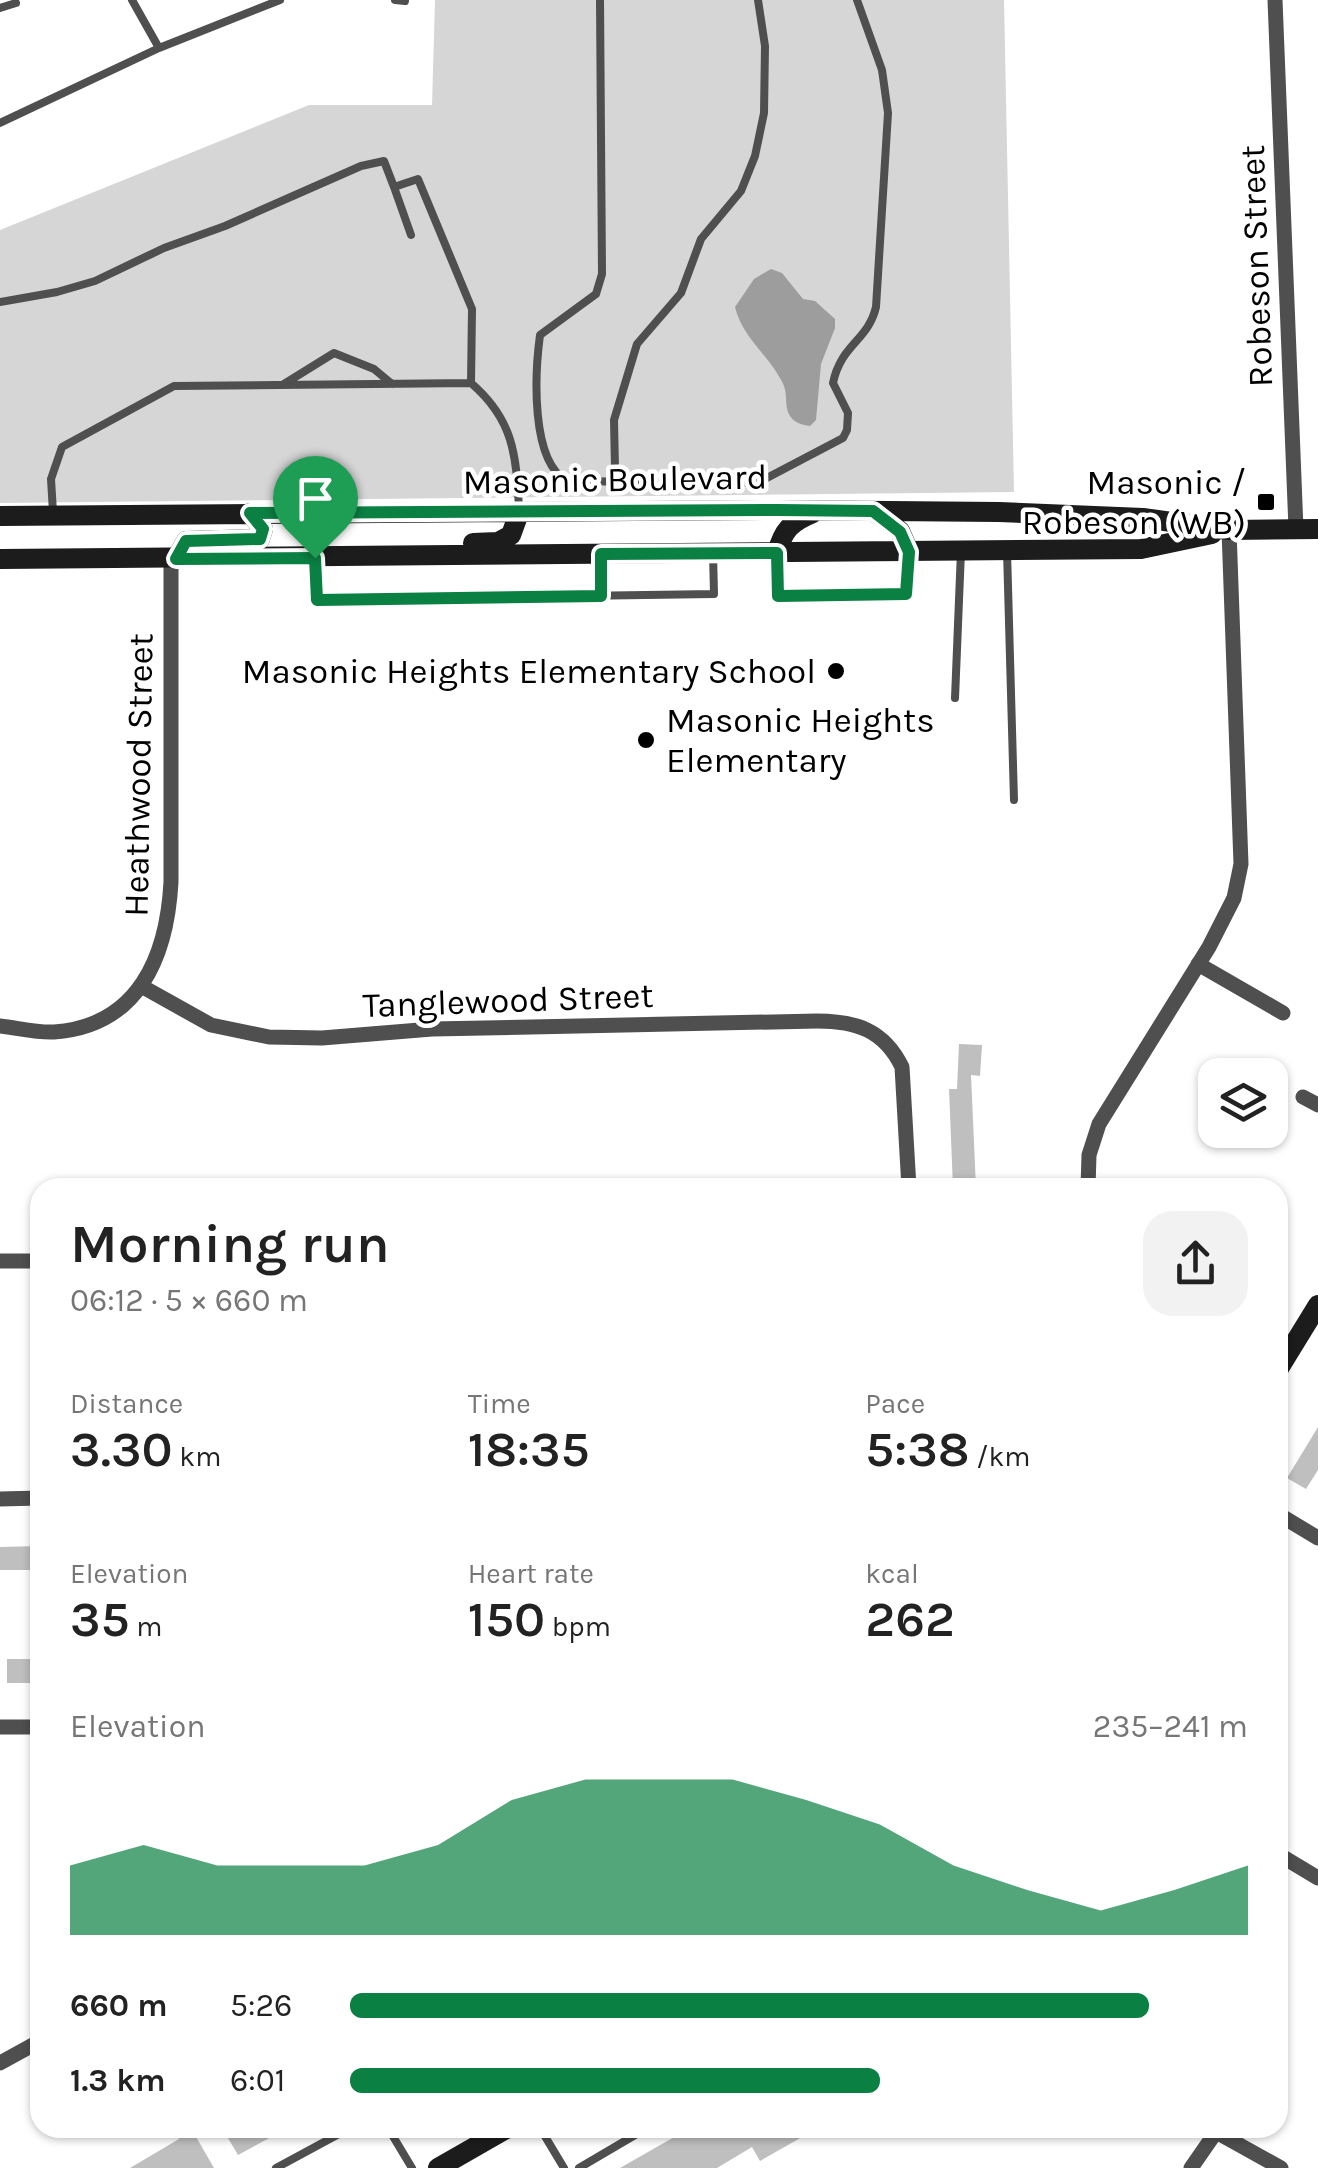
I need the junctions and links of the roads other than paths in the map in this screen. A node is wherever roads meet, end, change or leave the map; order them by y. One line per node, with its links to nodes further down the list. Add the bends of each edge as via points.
1 (132, 0): 11 (lane)
2 (280, 0): 11 (lane)
3 (395, 0): 4 (lane)
4 (405, 0)
5 (600, 0): 19 (lane, via 602,274 596,294 540,335 539,410 544,453 555,474 580,482)
6 (758, 0): 19 (lane, via 764,113 755,156 741,190 700,239 681,293 637,344 614,420)
7 (857, 0): 19 (lane, via 882,70 888,113 876,306 872,325 843,352 834,383 848,413 847,430 836,444 759,482)
8 (1275, 0): 28 (street, Robeson Street)
9 (16, 3): 10 (lane)
10 (0, 8)
11 (160, 48): 12 (lane)
12 (0, 123)
13 (394, 188): 14 (lane); 15 (lane, via 384,161 361,166 94,281); 16 (lane, via 418,179 452,258 472,309)
14 (411, 235)
15 (0, 302)
16 (472, 383): 17 (lane); 24 (lane, via 492,400 512,438)
17 (392, 384): 18 (lane); 18 (lane, via 334,352)
18 (282, 385): 25 (lane, via 174,386 88,432 62,448 51,479)
19 (618, 479)
20 (819, 510): 21 (main road, Masonic Boulevard); 24 (main road, Masonic Boulevard); 34 (main road, via 792,521)
21 (873, 511): 22 (main road, Masonic Boulevard); 32 (main road, via 900,532)
22 (999, 512): 27 (main road, Masonic Boulevard, via 1143,518); 31 (main road, via 1009,528)
23 (250, 513): 24 (main road, Masonic Boulevard); 25 (main road, Masonic Boulevard); 39 (main road, via 263,529 260,539 186,541)
24 (519, 513): 36 (main road, via 511,535 498,542 415,544)
25 (53, 515): 26 (main road, Masonic Boulevard)
26 (0, 516)
27 (1229, 530): 28 (main road, Masonic Boulevard); 31 (main road, Masonic Boulevard, via 1141,549); 43 (street, via 1241,864 1230,908)
28 (1296, 530): 29 (main road, Masonic Boulevard)
29 (1318, 530)
30 (961, 551): 31 (main road, Masonic Boulevard); 32 (main road, Masonic Boulevard); 41 (lane)
31 (1008, 551): 42 (lane)
32 (909, 552): 34 (main road, Masonic Boulevard); 34 (lane, via 906,594 778,596)
33 (713, 553): 34 (main road, Masonic Boulevard); 35 (main road, Masonic Boulevard); 40 (lane, via 714,594)
34 (777, 553)
35 (601, 554): 36 (main road, Masonic Boulevard); 40 (lane)
36 (348, 557): 38 (main road, Masonic Boulevard)
37 (0, 558): 39 (main road, Masonic Boulevard)
38 (315, 558): 39 (main road, Masonic Boulevard); 40 (lane, via 317,600)
39 (173, 559): 44 (street, Heathwood Street, via 170,913)
40 (601, 596)
41 (954, 698)
42 (1014, 800)
43 (1198, 964): 45 (street); 50 (street, via 1099,1124)
44 (143, 987): 46 (street, via 111,1014 73,1030); 49 (street, Tanglewood Street, via 211,1025 268,1037 854,1024 878,1035 902,1067)
45 (1282, 1013)
46 (0, 1026)
47 (1303, 1096): 48 (street)
48 (1318, 1106)
49 (908, 1178)
50 (1088, 1178)
51 (0, 1261): 52 (street)
52 (30, 1261)
53 (1318, 1305): 54 (main road)
54 (1288, 1341)
55 (0, 1498): 56 (street)
56 (30, 1498)
57 (1288, 1520): 58 (street)
58 (1318, 1538)
59 (30, 1727): 60 (street)
60 (0, 1728)
61 (1288, 1860): 62 (street)
62 (1318, 1878)
63 (30, 2046): 64 (street)
64 (0, 2063)
65 (332, 2138): 72 (lane)
66 (394, 2138): 73 (lane)
67 (490, 2138): 74 (main road)
68 (546, 2138): 75 (lane)
69 (630, 2138): 76 (lane)
70 (1208, 2138): 77 (street)
71 (1227, 2138): 78 (street)
72 (276, 2168)
73 (412, 2168)
74 (438, 2168)
75 (564, 2168)
76 (579, 2168)
77 (1191, 2168)
78 (1281, 2168)

